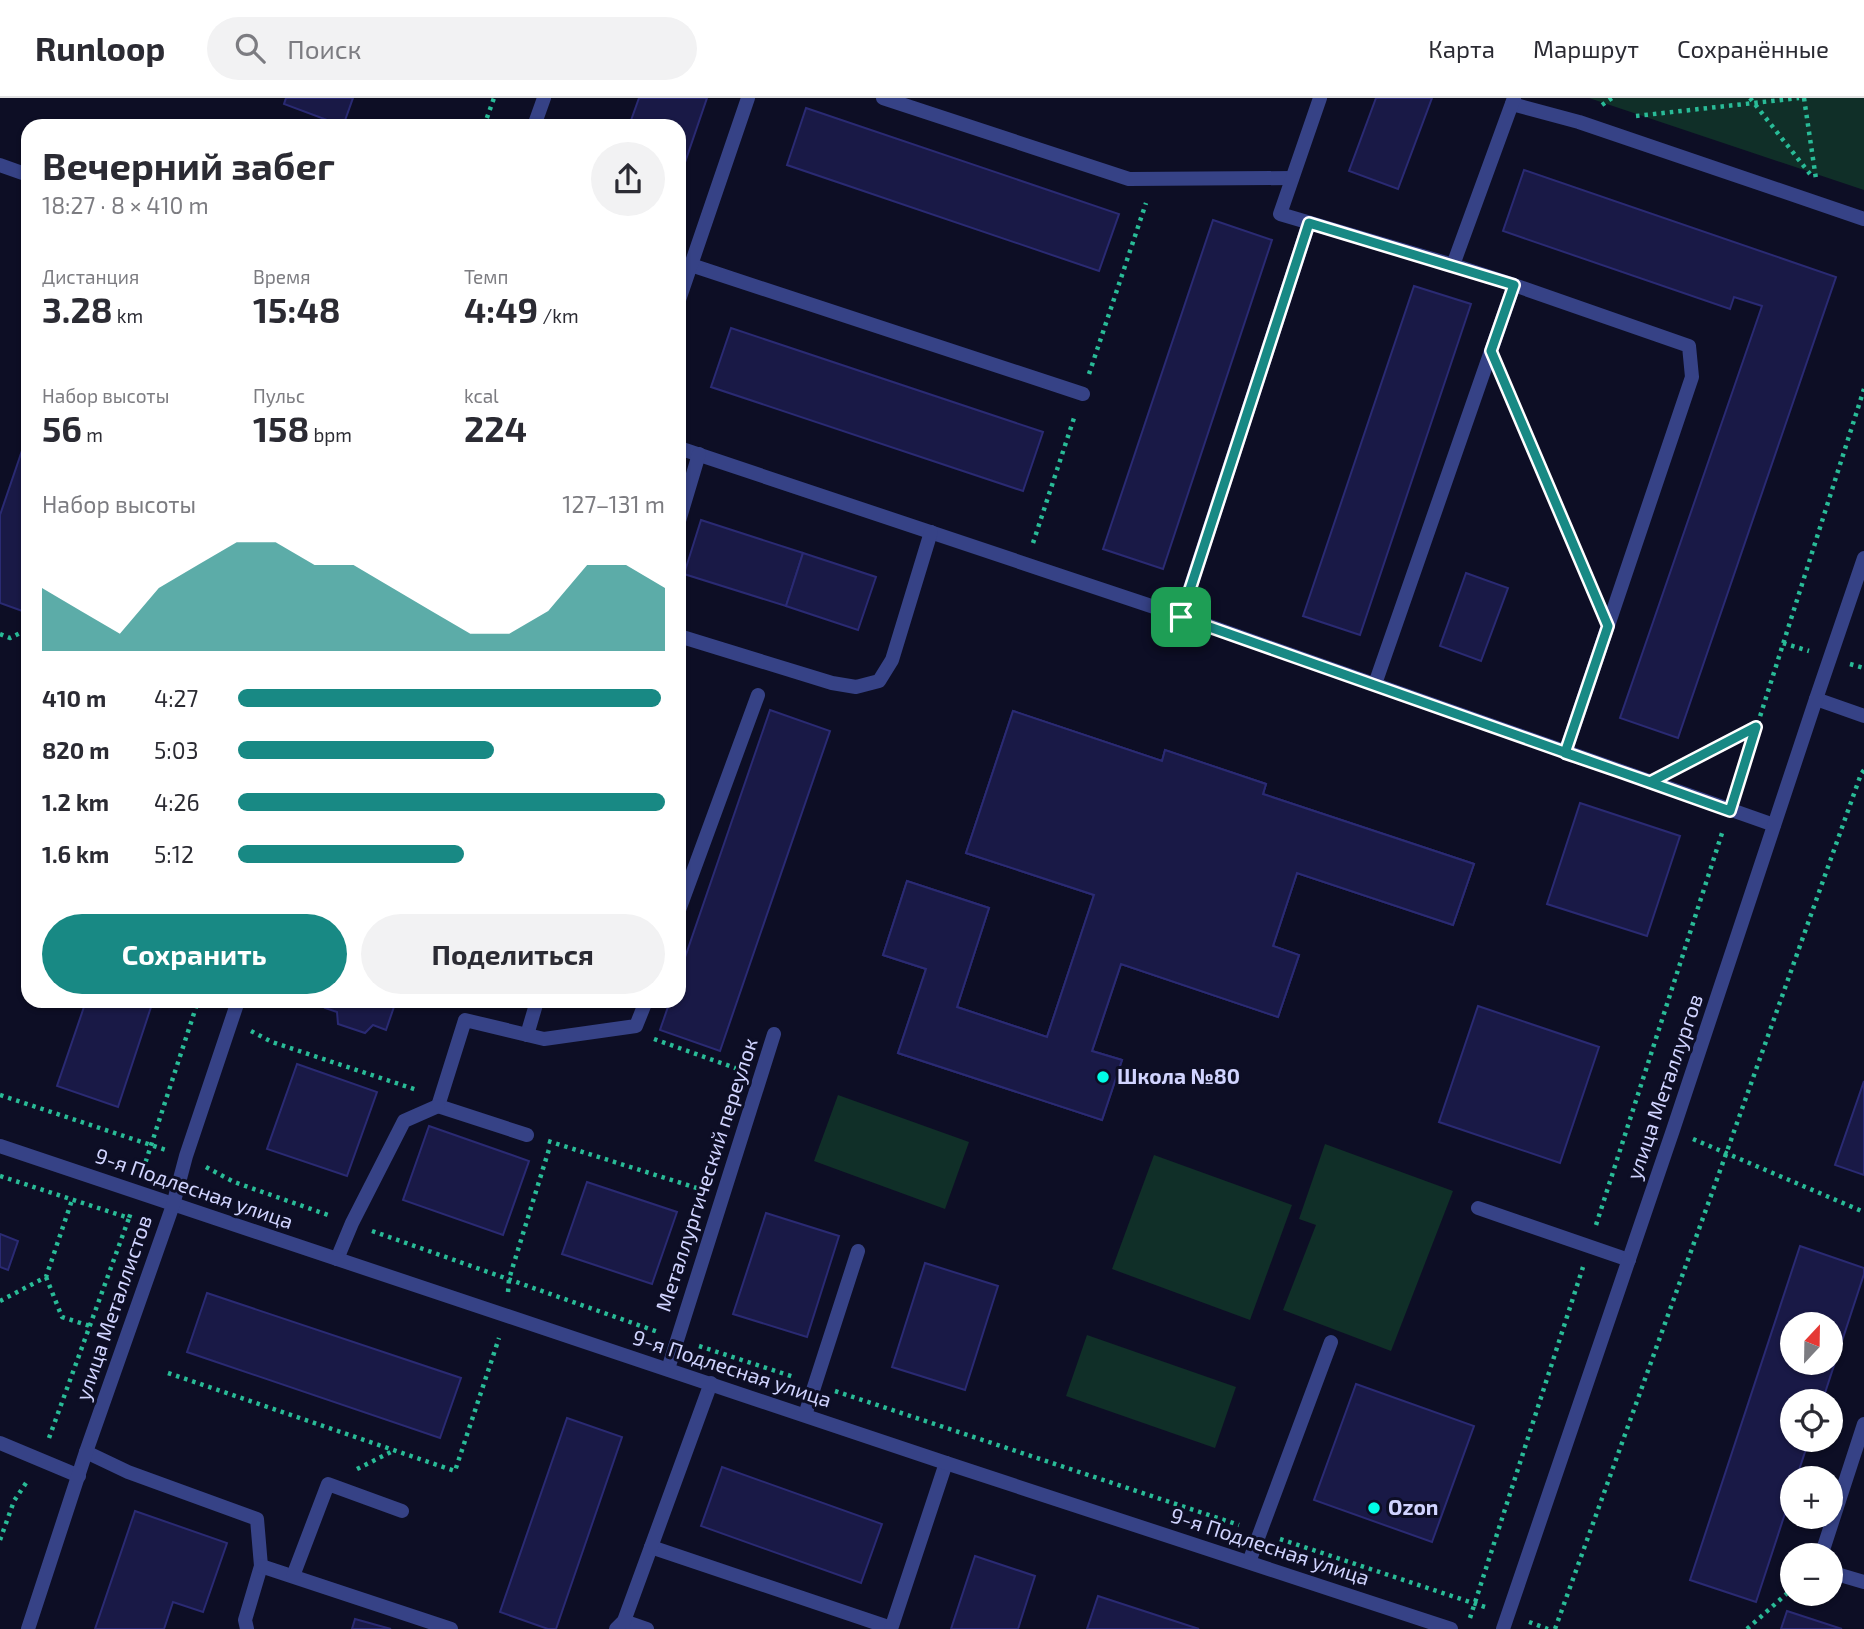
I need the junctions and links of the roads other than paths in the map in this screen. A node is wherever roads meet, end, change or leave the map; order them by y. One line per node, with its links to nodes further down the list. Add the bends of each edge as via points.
1 (544, 98): 6 (street)
2 (748, 98): 12 (street)
3 (883, 98): 9 (street, via 1129,179)
4 (1320, 98): 9 (street)
5 (1513, 101): 10 (street); 13 (street)
6 (536, 119)
7 (0, 166): 8 (street)
8 (21, 173)
9 (1292, 178): 11 (street, via 1280,214)
10 (1864, 219)
11 (1309, 223): 13 (street); 22 (street)
12 (691, 265): 14 (street); 16 (street)
13 (1453, 265): 15 (street)
14 (686, 280)
15 (1514, 285): 24 (street); 28 (street, via 1689,346 1692,377)
16 (1083, 394)
17 (686, 450): 18 (street)
18 (699, 454): 19 (street); 20 (street)
19 (686, 498)
20 (931, 532): 22 (street); 23 (street, via 892,660 879,681 856,687 832,683)
21 (1864, 558): 26 (street, улица Металлургов)
22 (1181, 617): 24 (street)
23 (686, 638)
24 (1375, 684): 28 (street)
25 (758, 695): 30 (street)
26 (1816, 699): 27 (street); 29 (street, улица Металлургов)
27 (1864, 716)
28 (1565, 753): 29 (street)
29 (1774, 825): 43 (street, улица Металлургов)
30 (686, 891)
31 (236, 1008): 39 (street, улица Металлистов)
32 (535, 1008): 35 (street)
33 (643, 1008): 35 (street, via 636,1026 544,1039)
34 (774, 1034): 45 (street, Металлургический переулок)
35 (527, 1035): 36 (street, via 465,1020)
36 (439, 1102): 37 (street); 42 (street, via 404,1121)
37 (527, 1135)
38 (0, 1146): 39 (street, 9-я Подлесная улица)
39 (173, 1205): 42 (street, 9-я Подлесная улица); 50 (street, улица Металлистов)
40 (1478, 1208): 43 (street)
41 (858, 1251): 47 (street)
42 (337, 1259): 45 (street, 9-я Подлесная улица)
43 (1629, 1260): 68 (street, улица Металлургов)
44 (1331, 1342): 56 (street)
45 (668, 1369): 46 (street, 9-я Подлесная улица)
46 (711, 1383): 47 (street, 9-я Подлесная улица); 55 (street)
47 (805, 1415): 51 (street, 9-я Подлесная улица)
48 (1864, 1424): 54 (street)
49 (0, 1443): 52 (street)
50 (86, 1452): 52 (street, улица Металлистов); 57 (street, via 257,1519)
51 (946, 1463): 56 (street, 9-я Подлесная улица); 66 (street)
52 (79, 1476): 62 (street, улица Металлистов)
53 (402, 1511): 58 (street, via 328,1483)
54 (1825, 1543)
55 (651, 1547): 61 (street); 66 (street)
56 (1250, 1562): 67 (street, 9-я Подлесная улица)
57 (261, 1566): 58 (street); 63 (street, via 245,1620)
58 (293, 1576): 64 (street)
59 (1843, 1576): 60 (street)
60 (1864, 1583)
61 (620, 1625): 65 (street)
62 (28, 1629)
63 (247, 1629)
64 (451, 1629)
65 (647, 1629)
66 (891, 1629)
67 (1451, 1629)
68 (1503, 1629)

